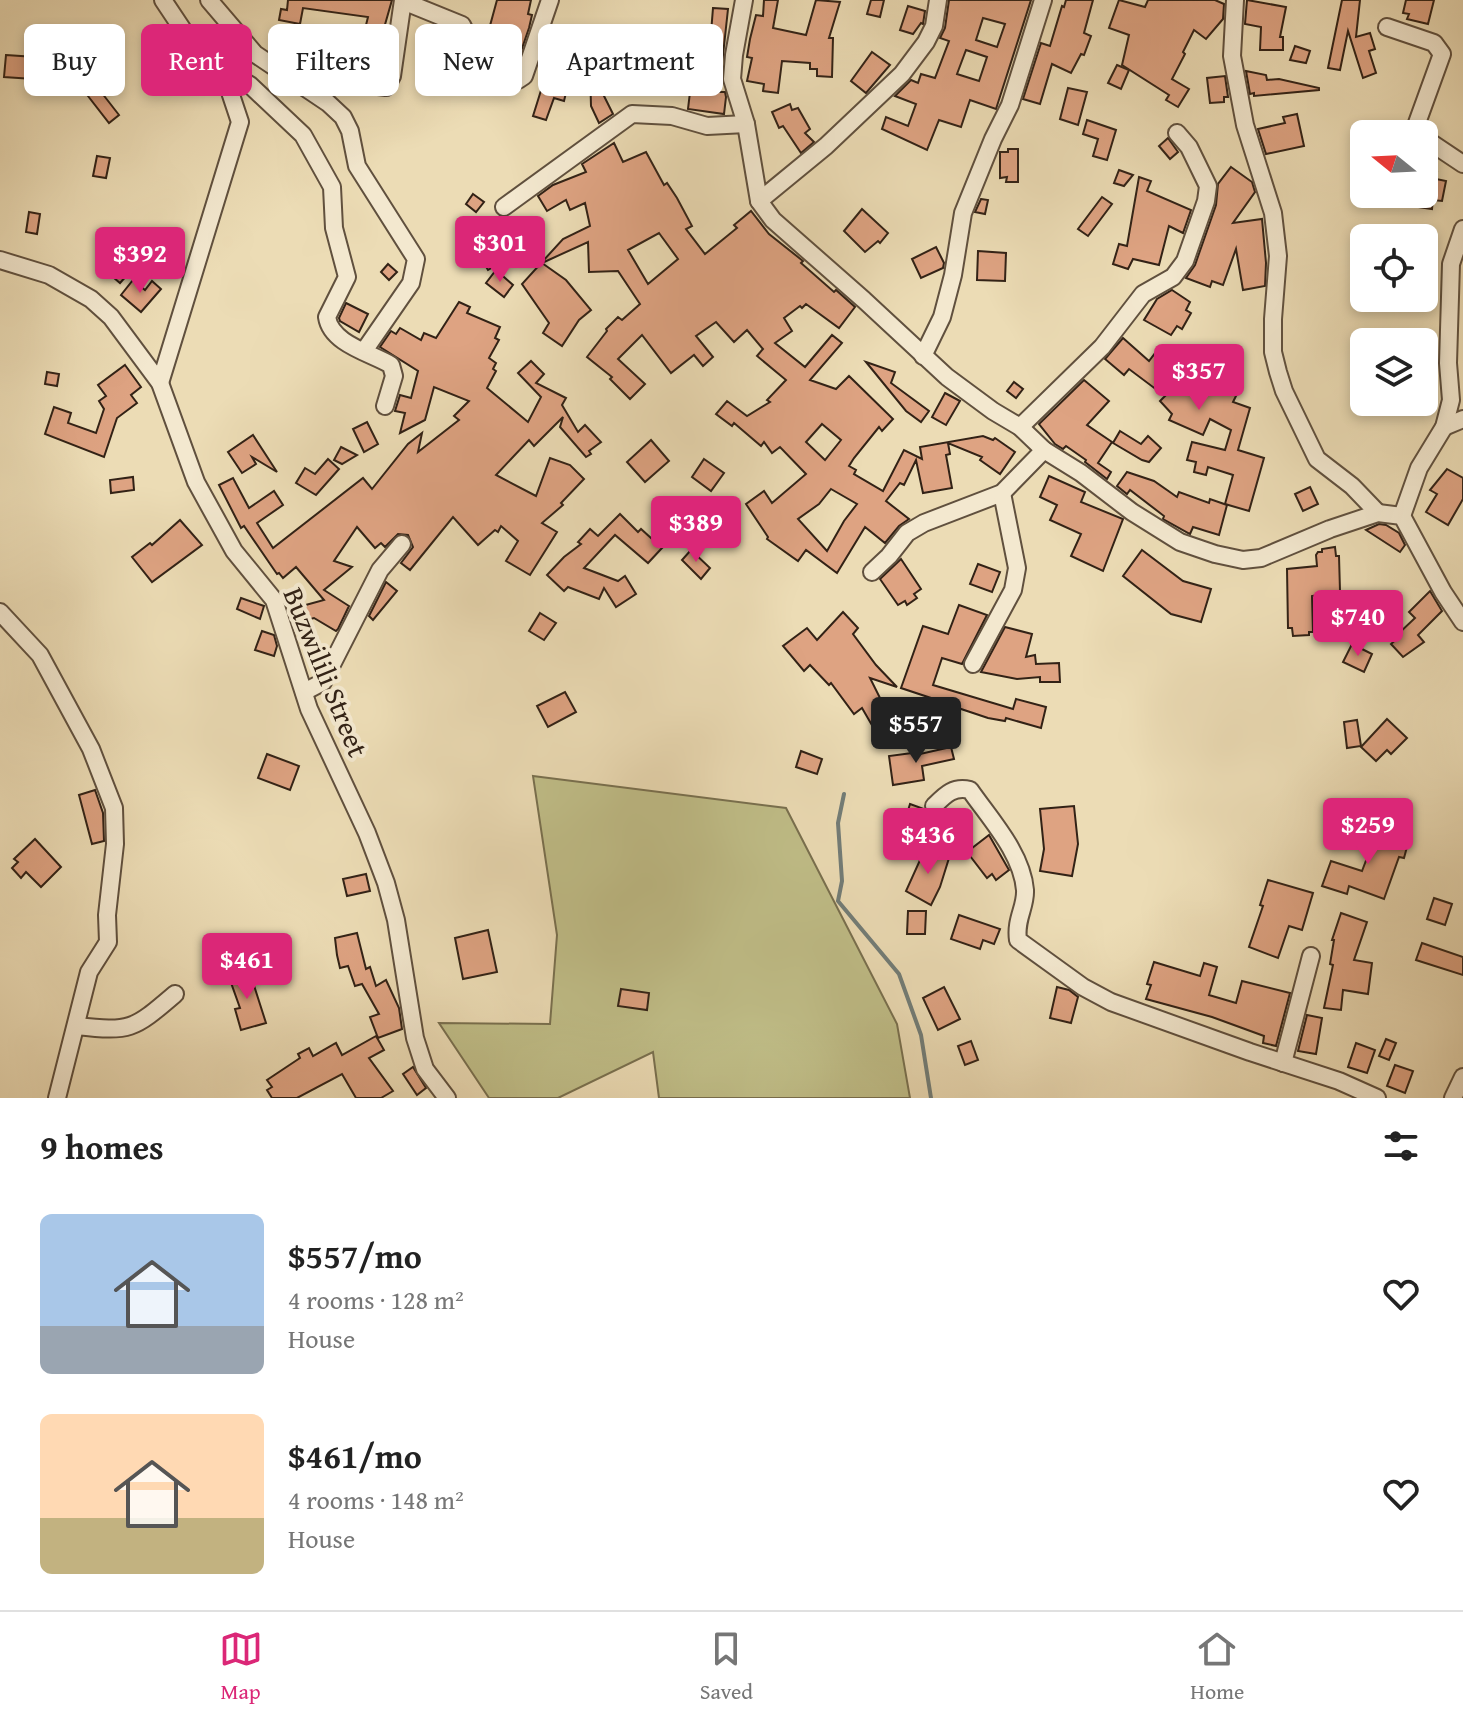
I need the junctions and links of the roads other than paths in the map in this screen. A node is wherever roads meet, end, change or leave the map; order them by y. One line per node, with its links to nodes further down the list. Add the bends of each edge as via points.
1 (163, 0): 9 (street)
2 (209, 0): 12 (street, via 243,44)
3 (550, 0): 8 (street, via 524,76 518,80 468,61 462,25)
4 (744, 0): 17 (street, via 732,79)
5 (938, 0): 21 (street, via 934,26 902,74)
6 (1043, 0): 26 (street, via 1010,105 963,213 942,317)
7 (1235, 0): 34 (street, via 1232,56 1245,125 1273,213 1278,256 1273,319 1278,372 1317,459)
8 (403, 1): 11 (street)
9 (179, 24)
10 (1387, 27): 16 (street, via 1434,43 1442,54)
11 (399, 28)
12 (268, 62)
13 (252, 87): 25 (street, via 295,125 327,176 347,277 328,323 339,337)
14 (231, 96): 27 (street, via 240,122)
15 (318, 96): 25 (street, via 343,117 357,166 416,259 411,283)
16 (1418, 120)
17 (746, 124): 21 (street); 22 (street, via 707,126 672,116 632,114)
18 (1177, 133): 30 (street, via 1208,186 1185,261 1173,277 1143,294 1102,347)
19 (1438, 147): 20 (street)
20 (1463, 164)
21 (759, 201): 26 (street, via 773,220)
22 (504, 207)
23 (1463, 229): 31 (street, via 1451,264 1451,400)
24 (0, 260): 27 (street, Buzwilili Street, via 49,275 91,299 111,317)
25 (364, 351): 28 (street, via 394,370)
26 (923, 356): 30 (street)
27 (160, 383): 41 (street, Buzwilili Street, via 196,482 234,551 274,600)
28 (385, 406)
29 (1463, 419): 31 (street)
30 (1020, 427): 32 (street)
31 (1444, 427): 35 (street, via 1419,468)
32 (1044, 450): 33 (street); 34 (street, via 1180,542 1243,560 1261,558)
33 (1002, 493): 37 (street, via 915,527); 40 (street, via 1017,568 1013,590)
34 (1378, 513): 35 (street)
35 (1400, 516): 39 (street)
36 (402, 544): 41 (street, via 380,570 323,682)
37 (872, 572)
38 (0, 612): 45 (street, via 40,655 91,749 114,808 108,942 89,972)
39 (1463, 622)
40 (973, 664)
41 (304, 692): 49 (street, Buzwilili Street, via 386,883 415,1038 425,1069)
42 (934, 806): 46 (street, via 959,787 970,790 1021,867 1026,894 1016,927 1018,940 1111,1002)
43 (1311, 956): 46 (street)
44 (175, 994): 45 (street, via 128,1029)
45 (76, 1026): 48 (street)
46 (1283, 1063): 50 (street)
47 (1463, 1077): 51 (street)
48 (57, 1098)
49 (447, 1098)
50 (1377, 1098)
51 (1453, 1098)

